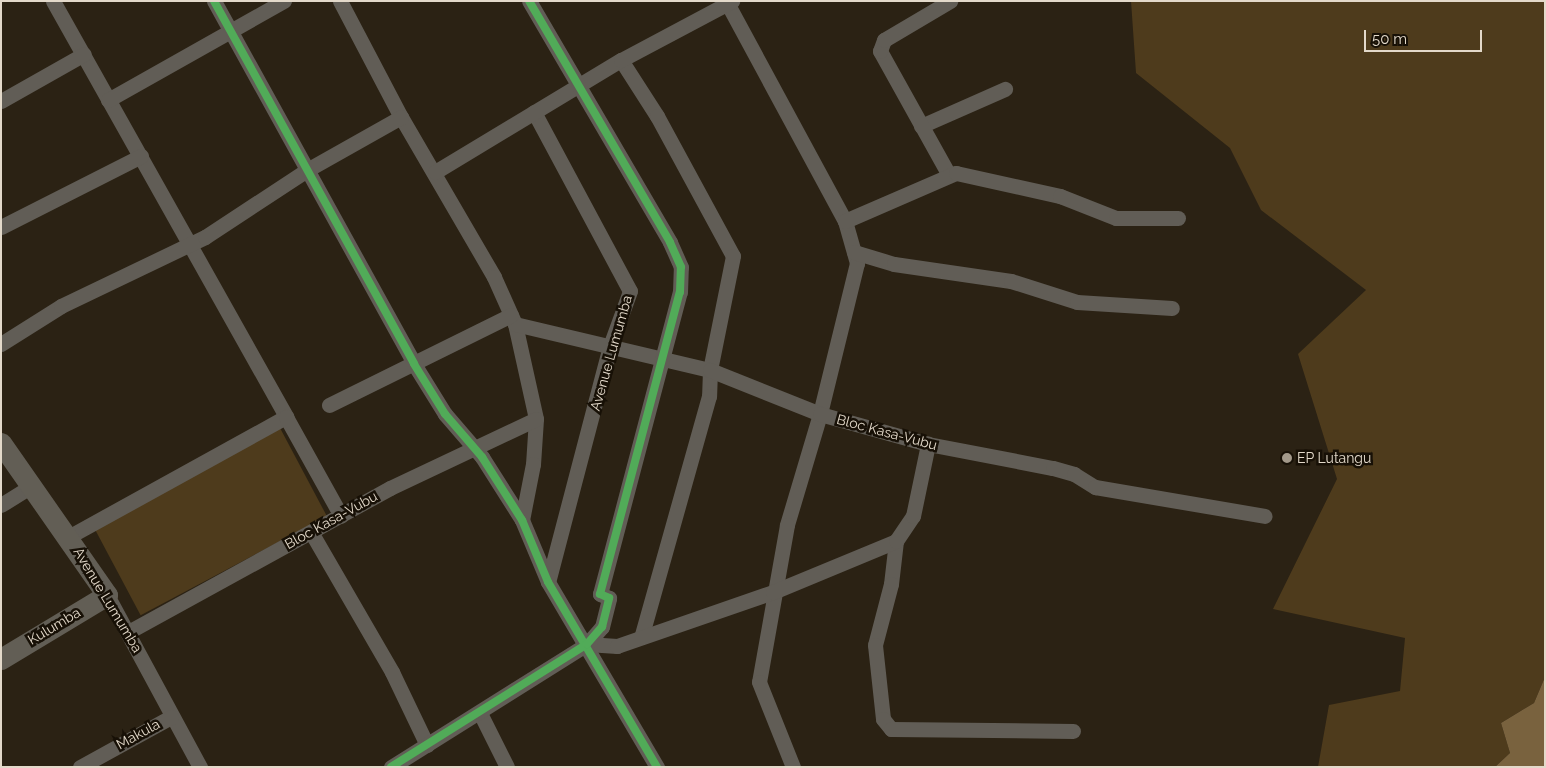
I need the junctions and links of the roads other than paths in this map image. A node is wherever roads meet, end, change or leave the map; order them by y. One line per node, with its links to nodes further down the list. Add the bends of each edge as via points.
1 (214, 1): 8 (street)
2 (284, 1): 8 (street)
3 (340, 1): 16 (street)
4 (529, 1): 11 (street)
5 (950, 1): 17 (street, via 884,40 880,51)
6 (56, 2): 9 (street)
7 (728, 2): 10 (street); 23 (street)
8 (232, 31): 13 (street); 19 (street)
9 (84, 54): 13 (street); 14 (street)
10 (621, 60): 11 (street); 33 (street, via 657,116 733,256)
11 (578, 85): 15 (street); 31 (street, via 682,267 680,292)
12 (1005, 89): 17 (street)
13 (108, 100): 18 (street)
14 (1, 101)
15 (534, 112): 20 (street); 30 (street, Avenue Lumumba, via 629,284 629,299)
16 (401, 117): 19 (street); 20 (street)
17 (921, 126): 21 (street)
18 (141, 156): 24 (street); 25 (street)
19 (307, 170): 25 (street); 32 (street)
20 (435, 172): 28 (street, via 494,277)
21 (949, 175): 22 (street, via 974,176 1060,196 1116,218); 23 (street)
22 (1178, 218)
23 (845, 221): 26 (street)
24 (1, 227)
25 (191, 243): 29 (street, via 61,306); 36 (street)
26 (854, 252): 27 (street, via 894,264 1011,281 1077,302); 35 (street, via 857,263)
27 (1172, 308)
28 (513, 320): 30 (street, Bloc Kasa-Vubu); 32 (street); 37 (street)
29 (1, 344)
30 (610, 346): 31 (street, Bloc Kasa-Vubu); 49 (street, Avenue Lumumba)
31 (662, 358): 33 (street, Bloc Kasa-Vubu); 54 (street, via 600,594 609,598 608,605 602,627)
32 (414, 364): 34 (street); 40 (street, via 445,414)
33 (710, 370): 35 (street, Bloc Kasa-Vubu); 53 (street, via 703,420)
34 (329, 405)
35 (820, 414): 39 (street, Bloc Kasa-Vubu); 50 (street, via 786,525)
36 (286, 417): 43 (street); 47 (street)
37 (536, 419): 40 (street, Bloc Kasa-Vubu); 45 (street, via 533,464)
38 (1, 442): 41 (street, Avenue Lumumba)
39 (928, 444): 44 (street, Bloc Kasa-Vubu, via 1053,468 1074,474 1095,487); 48 (street, via 913,516)
40 (474, 449): 43 (street, Bloc Kasa-Vubu, via 390,488); 45 (street)
41 (33, 485): 42 (street); 47 (street, Avenue Lumumba)
42 (1, 505)
43 (341, 516): 46 (street, Bloc Kasa-Vubu)
44 (1265, 516)
45 (522, 520): 49 (street)
46 (311, 532): 52 (street, Bloc Kasa-Vubu); 59 (street, via 392,672)
47 (70, 536): 51 (street, Avenue Lumumba)
48 (896, 541): 50 (street); 58 (street, via 875,645 882,719 891,729)
49 (548, 582): 54 (street)
50 (773, 592): 53 (street); 65 (street, via 759,682)
51 (107, 594): 52 (street, Avenue Lumumba); 55 (street, Kulumba)
52 (130, 631): 57 (street, Avenue Lumumba)
53 (642, 635): 54 (street, via 617,646)
54 (587, 644): 56 (street); 64 (street)
55 (1, 659)
56 (480, 713): 59 (street); 63 (street)
57 (171, 717): 60 (street, Makula); 61 (street, Avenue Lumumba)
58 (1074, 731)
59 (427, 745): 62 (street)
60 (80, 767)
61 (200, 767)
62 (391, 767)
63 (507, 767)
64 (657, 767)
65 (793, 767)

